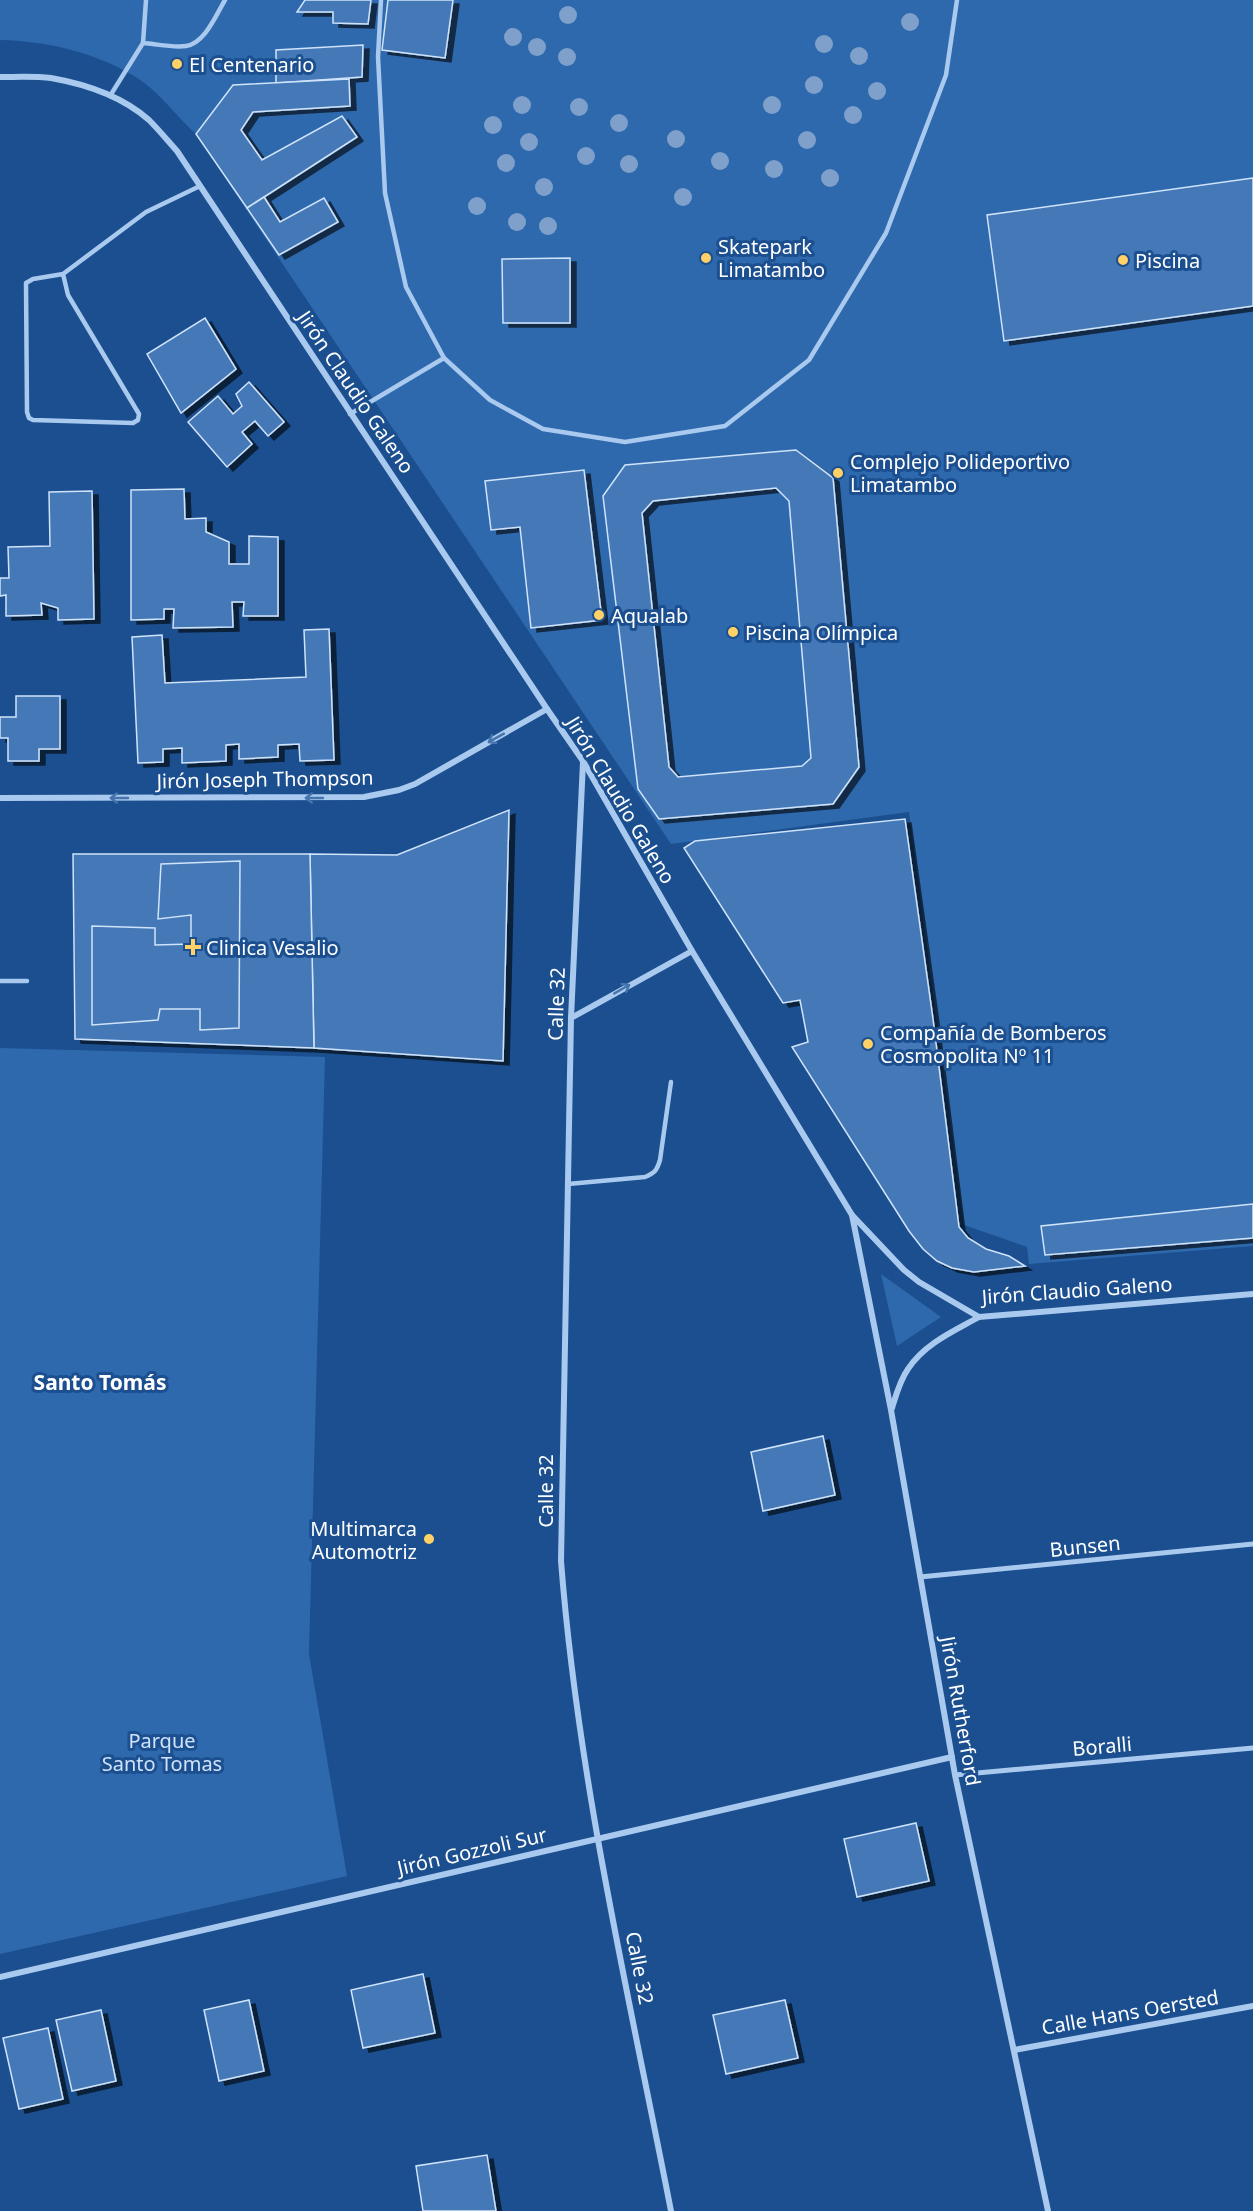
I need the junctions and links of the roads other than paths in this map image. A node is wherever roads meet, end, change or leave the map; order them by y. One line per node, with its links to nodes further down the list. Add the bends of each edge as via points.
1 (146, 0): 5 (lane)
2 (225, 0): 5 (lane, via 195,43)
3 (381, 0): 10 (lane, via 378,57 385,193 406,287)
4 (957, 0): 10 (lane, via 946,75 886,233 809,360 725,426 625,442 543,429 490,400)
5 (143, 43): 7 (lane)
6 (0, 77): 7 (street, Jirón Claudio Galeno, via 50,78)
7 (110, 96): 8 (street, Jirón Claudio Galeno, via 148,120 177,151)
8 (200, 186): 9 (lane, via 146,212); 11 (street, Jirón Claudio Galeno)
9 (63, 274): 9 (lane, via 29,280 26,284 28,416 33,420 133,423 139,414 68,295)
10 (444, 358): 11 (lane)
11 (350, 414): 12 (street, Jirón Claudio Galeno)
12 (546, 710): 13 (street, Jirón Claudio Galeno); 14 (street, Jirón Joseph Thompson, one-way to 14, via 415,784 364,797)
13 (583, 761): 15 (street, Jirón Claudio Galeno); 18 (street, Calle 32)
14 (0, 798)
15 (692, 951): 18 (street, one-way to 15); 21 (street, Jirón Claudio Galeno)
16 (0, 981): 17 (lane)
17 (27, 981)
18 (571, 1018): 20 (street, Calle 32)
19 (670, 1082): 20 (lane, via 660,1160 654,1173)
20 (568, 1184): 30 (street, Calle 32, via 561,1561 567,1634)
21 (852, 1215): 23 (street, Jirón Claudio Galeno, via 919,1282); 24 (street, Jirón Rutherford)
22 (1253, 1294): 23 (street, Jirón Claudio Galeno)
23 (980, 1317): 24 (street, via 937,1341 917,1358 903,1378)
24 (891, 1410): 26 (street, Jirón Rutherford)
25 (1253, 1544): 26 (street, Bunsen)
26 (920, 1577): 28 (street, Jirón Rutherford)
27 (1253, 1748): 29 (street, Boralli)
28 (952, 1757): 29 (street, Jirón Rutherford); 30 (street, Jirón Gozzoli Sur)
29 (955, 1774): 33 (street, Jirón Rutherford)
30 (598, 1840): 31 (street, Jirón Gozzoli Sur); 34 (street, Calle 32)
31 (0, 1977)
32 (1253, 2006): 33 (street, Calle Hans Oersted)
33 (1014, 2050): 35 (street, Jirón Rutherford)
34 (671, 2211)
35 (1048, 2211)

